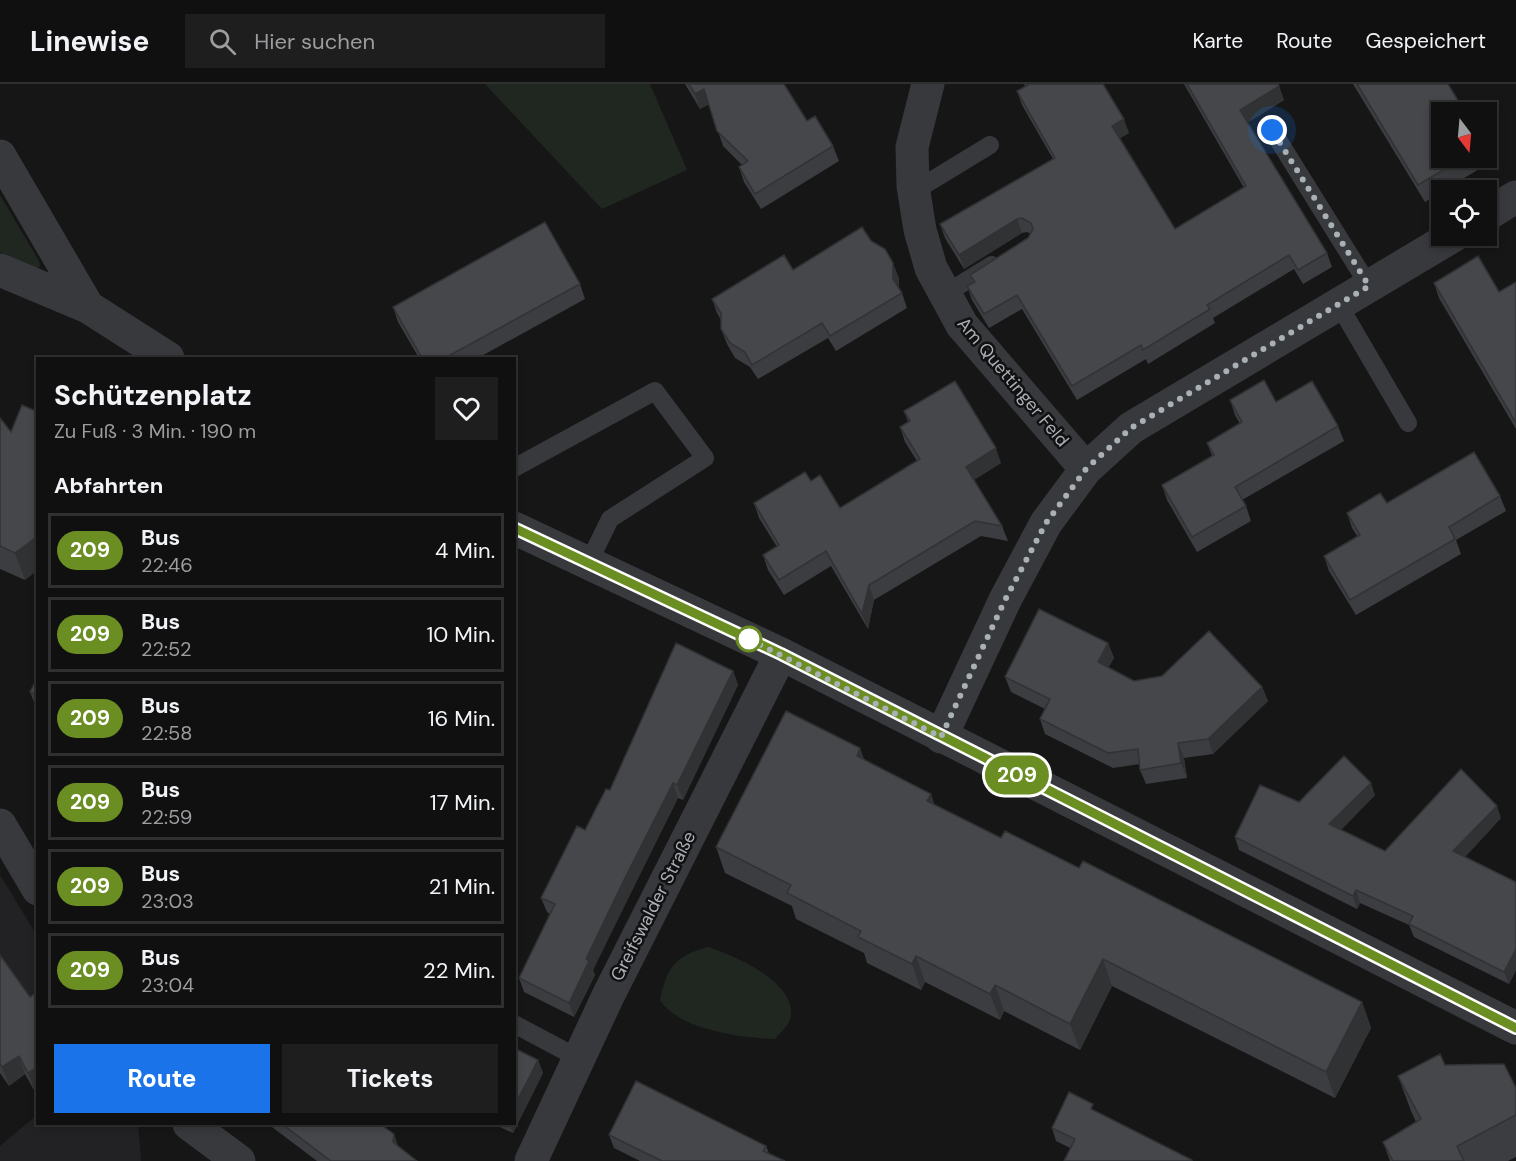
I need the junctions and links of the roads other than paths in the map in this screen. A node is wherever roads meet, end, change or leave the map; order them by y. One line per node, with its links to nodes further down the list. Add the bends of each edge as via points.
1 (928, 84): 5 (street, Am Quettinger Feld, via 912,147)
2 (1272, 130): 11 (lane)
3 (990, 145): 5 (lane, via 926,184)
4 (0, 157): 14 (street)
5 (913, 186): 12 (street, Am Quettinger Feld, via 931,268)
6 (1516, 197): 7 (street)
7 (1497, 208)
8 (1436, 246): 11 (street)
9 (1008, 255): 12 (lane)
10 (0, 270): 14 (street)
11 (1369, 286): 13 (street)
12 (945, 294): 18 (street, Am Quettinger Feld, via 962,325)
13 (1339, 304): 16 (lane); 18 (street, via 1131,428)
14 (88, 307): 15 (street)
15 (166, 357)
16 (1408, 423)
17 (516, 467): 20 (lane, via 655,391 705,458 610,519)
18 (1086, 469): 22 (street, via 1046,523)
19 (516, 529): 20 (street)
20 (589, 562): 21 (street)
21 (781, 654): 22 (street); 27 (street, Greifswalder Straße)
22 (941, 737): 26 (street)
23 (1, 829): 24 (street)
24 (36, 886)
25 (516, 1025): 27 (lane)
26 (1516, 1028)
27 (578, 1058): 30 (street, Greifswalder Straße)
28 (190, 1125): 29 (street)
29 (239, 1161)
30 (531, 1161)

